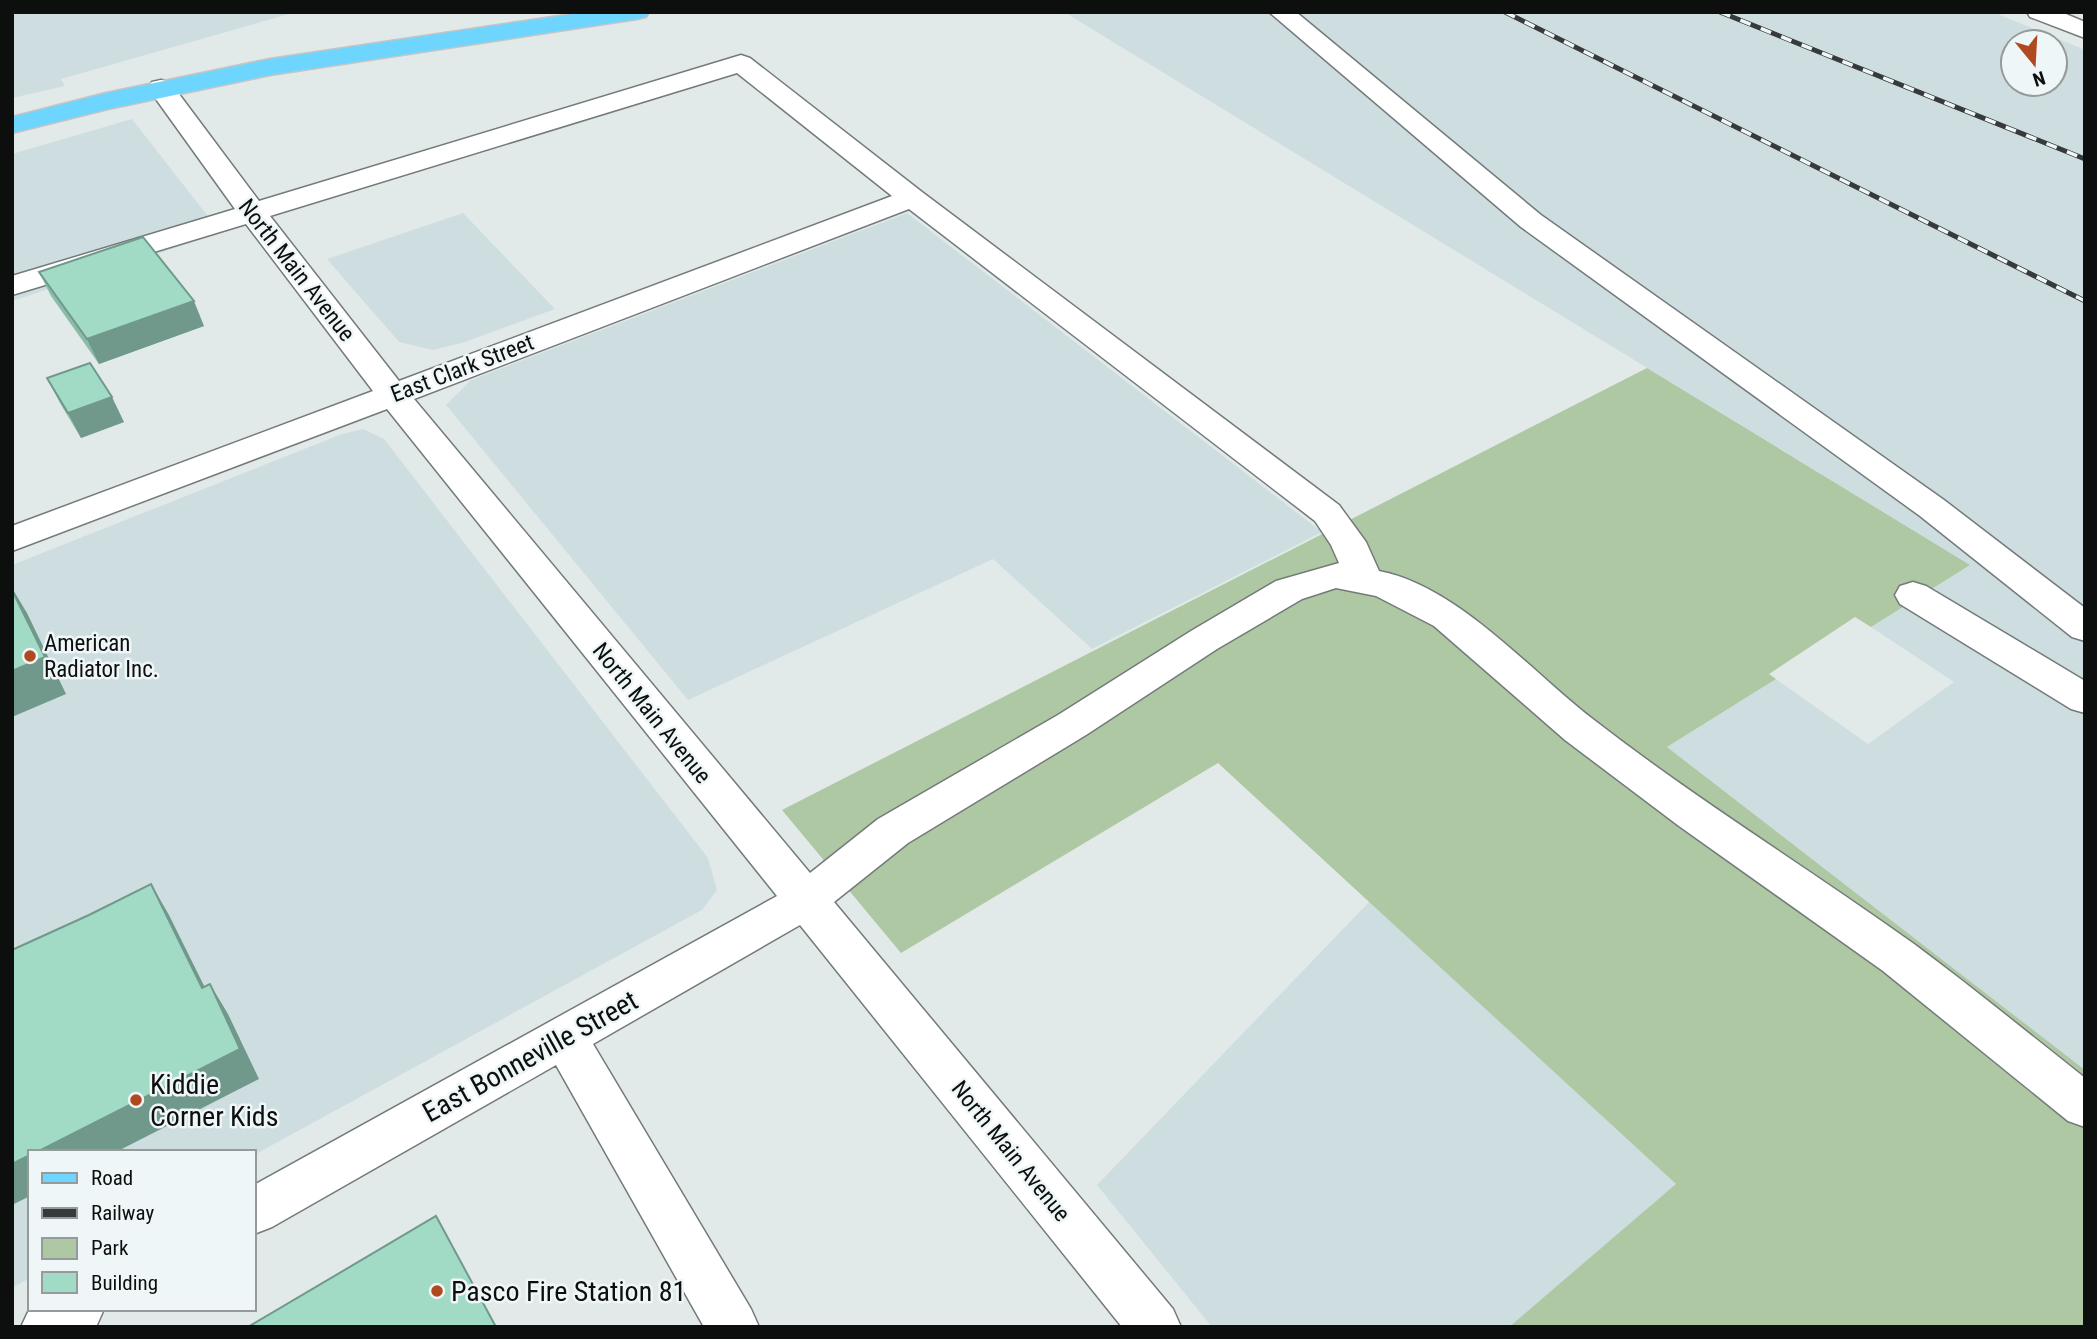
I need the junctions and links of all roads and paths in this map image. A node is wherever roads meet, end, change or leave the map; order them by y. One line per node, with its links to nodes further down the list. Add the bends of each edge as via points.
1 (637, 12): 5 (main road, via 331,56)
2 (1281, 12): 14 (street, via 1531,221 1932,508)
3 (2039, 12): 4 (street)
4 (2085, 31)
5 (161, 88): 6 (main road); 8 (street, North Main Avenue)
6 (12, 125)
7 (912, 198): 8 (street, via 741,63); 10 (street, East Clark Street); 12 (street, via 1327,513 1348,542)
8 (252, 212): 9 (street); 10 (street, North Main Avenue)
9 (12, 286)
10 (393, 395): 11 (street, East Clark Street); 16 (street, North Main Avenue)
11 (14, 533)
12 (1365, 581): 16 (street, East Bonneville Street, via 1335,575 1289,590 893,831); 18 (street, East Bonneville Street, via 1386,585 1447,617 1579,730 1899,958)
13 (1913, 595): 15 (street)
14 (2085, 628)
15 (2085, 699)
16 (805, 901): 17 (street, East Bonneville Street); 23 (street, North Main Avenue)
17 (564, 1037): 19 (street, East Bonneville Street); 22 (street)
18 (2085, 1106)
19 (256, 1210)
20 (75, 1311): 21 (street)
21 (47, 1327)
22 (733, 1327)
23 (1155, 1327)

